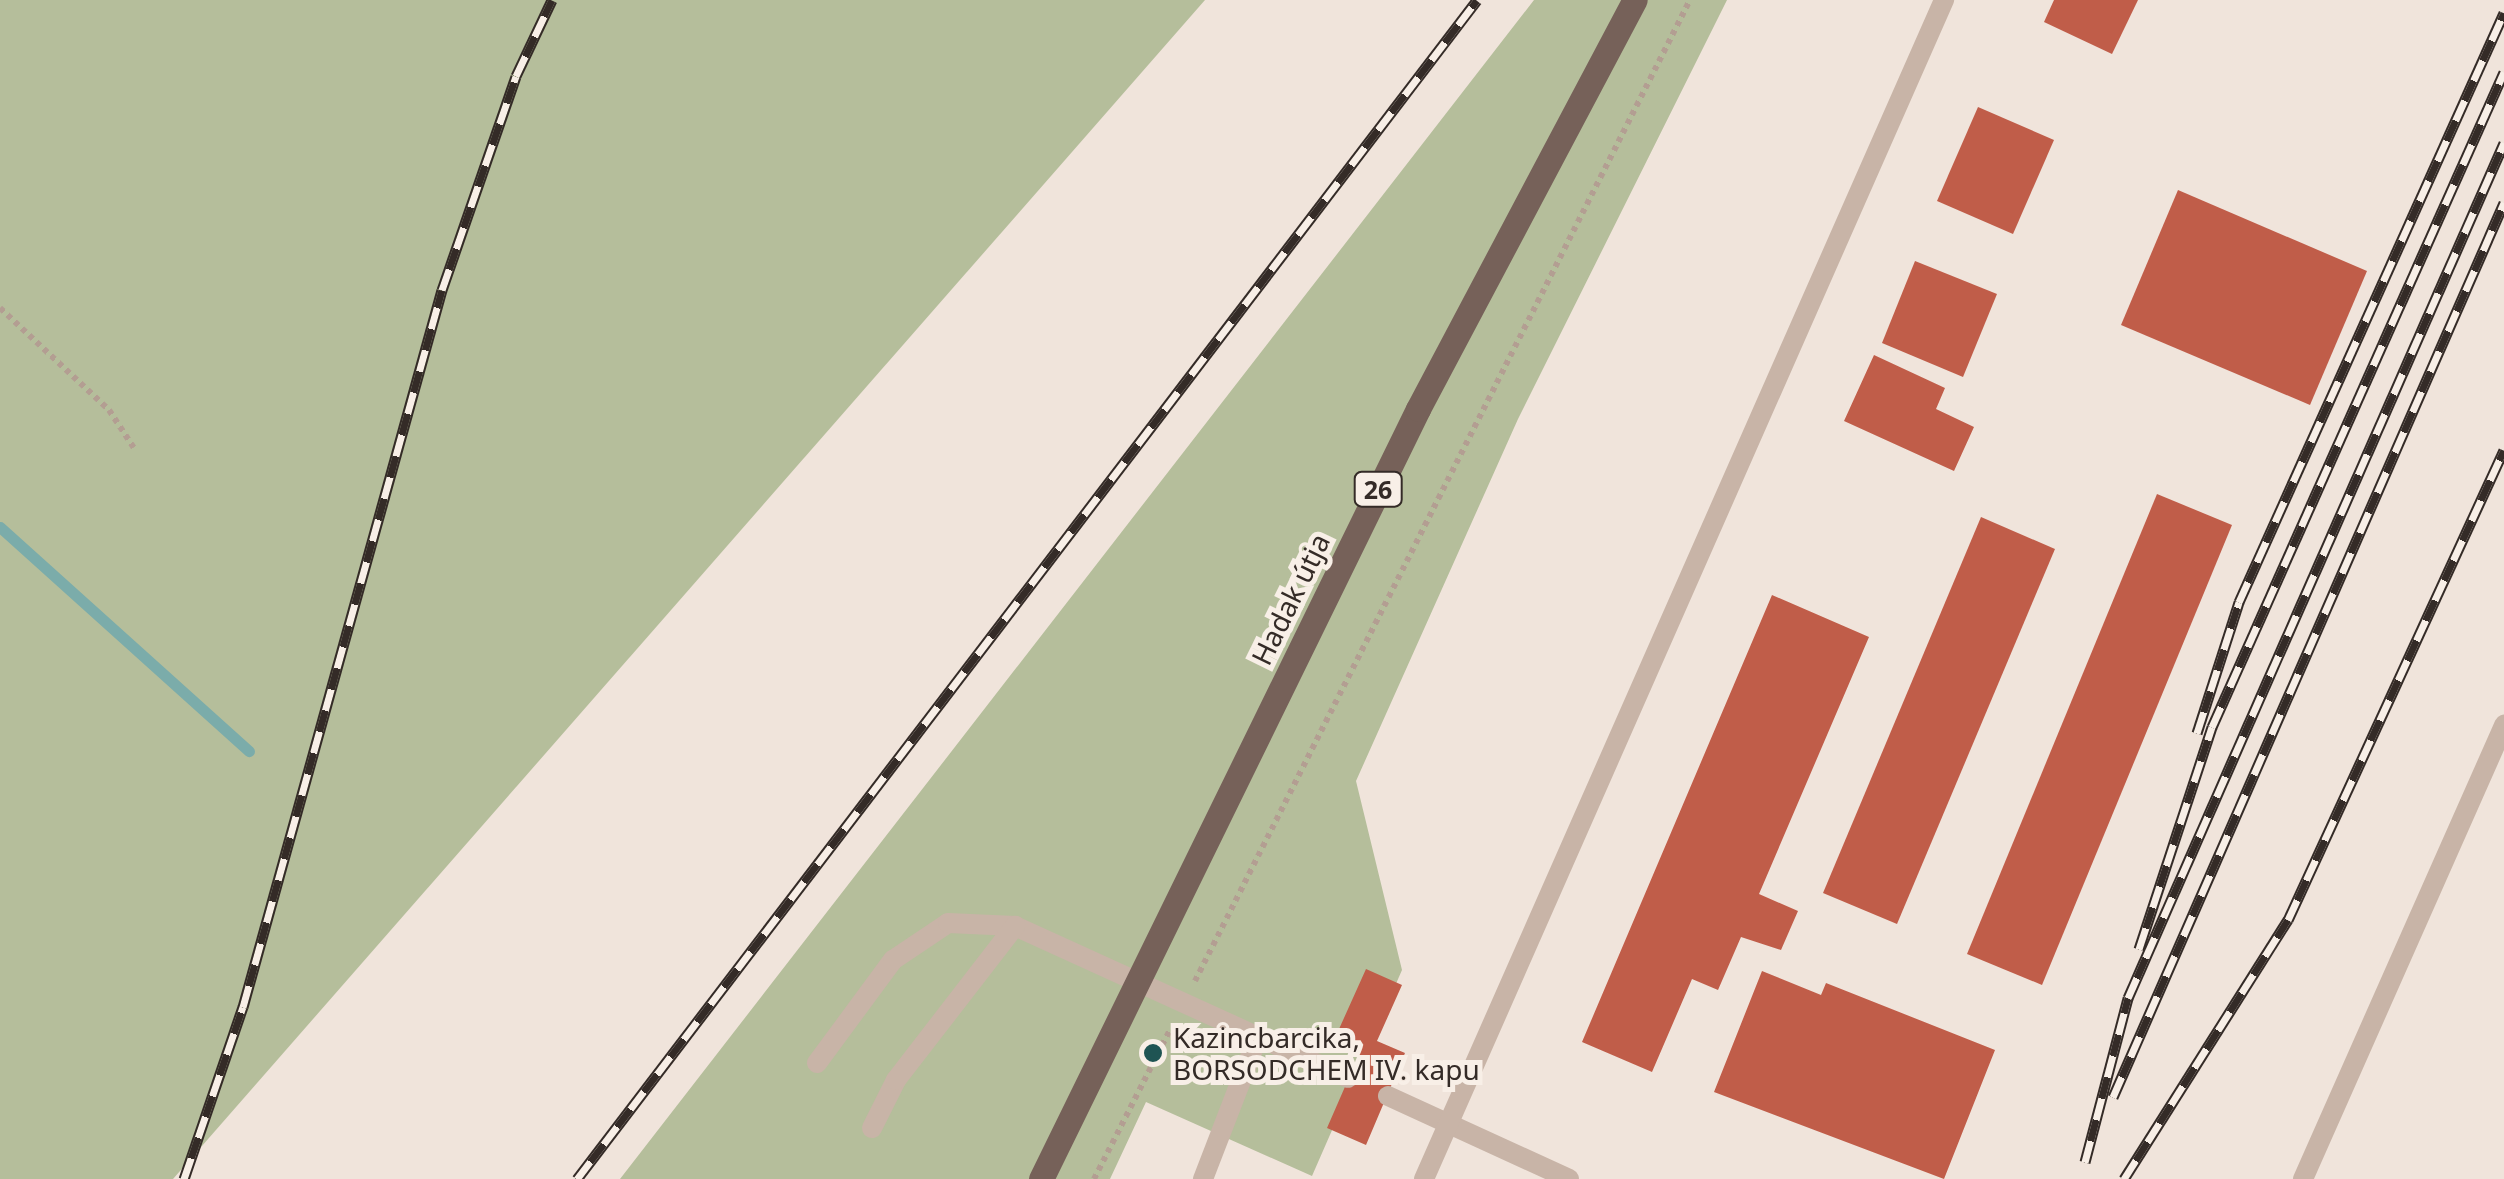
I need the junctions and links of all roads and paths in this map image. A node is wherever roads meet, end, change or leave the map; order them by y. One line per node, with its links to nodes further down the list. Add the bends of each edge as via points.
1 (1635, 0): 8 (main road, Hadak útja / 26, via 1418,409)
2 (1690, 0): 9 (path)
3 (1944, 0): 14 (lane)
4 (0, 308): 5 (path, via 96,397)
5 (134, 448)
6 (2504, 725): 21 (lane)
7 (1015, 926): 8 (lane); 11 (lane, via 948,922 892,960); 15 (lane, via 896,1080)
8 (1135, 984): 9 (lane); 16 (main road, Hadak útja / 26)
9 (1182, 1005): 10 (lane); 17 (path)
10 (1257, 1039): 12 (lane); 18 (lane)
11 (817, 1062)
12 (1348, 1078)
13 (1388, 1096): 14 (lane)
14 (1447, 1123): 19 (lane); 20 (lane)
15 (872, 1128)
16 (1041, 1179)
17 (1094, 1179)
18 (1203, 1179)
19 (1424, 1179)
20 (1570, 1179)
21 (2303, 1179)

